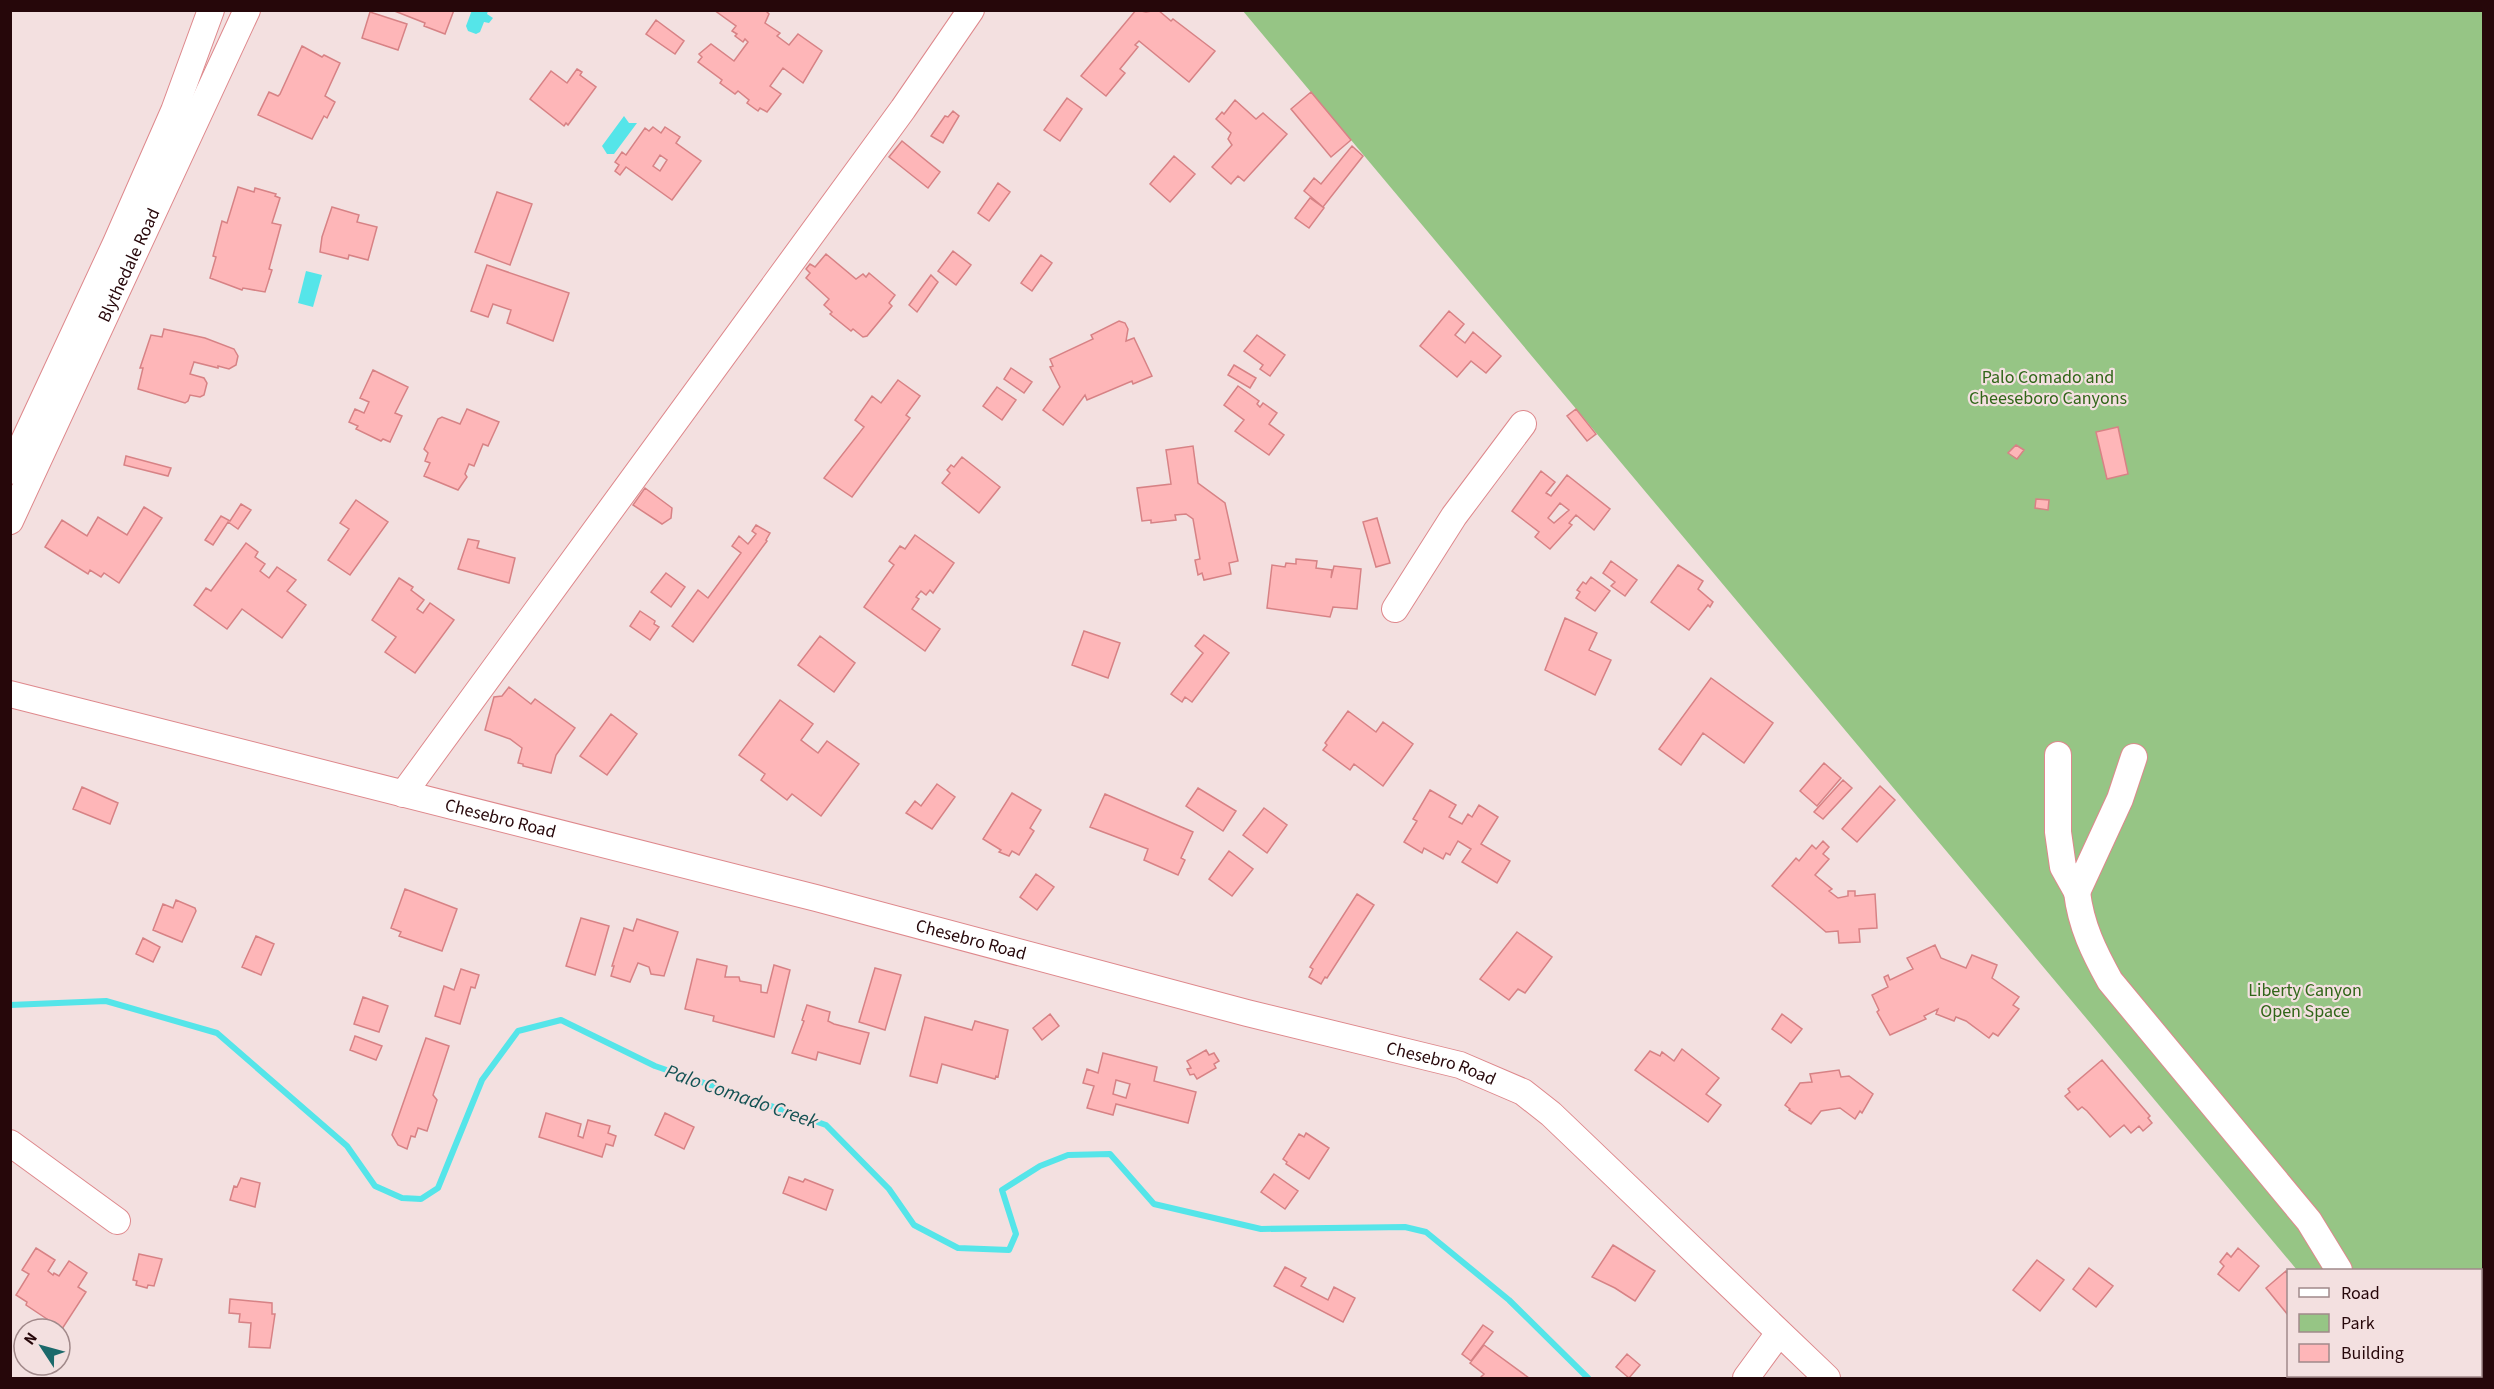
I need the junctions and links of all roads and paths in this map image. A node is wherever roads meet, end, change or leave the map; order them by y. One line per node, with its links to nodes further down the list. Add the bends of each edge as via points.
1 (211, 10): 5 (street, via 174,111)
2 (247, 10): 6 (street, Blythedale Road)
3 (971, 10): 11 (street, via 903,109)
4 (1523, 424): 7 (street, via 1454,516)
5 (10, 471)
6 (10, 521)
7 (1395, 609)
8 (10, 694): 11 (street, Chesebro Road)
9 (2058, 755): 12 (street, via 2058,832 2063,867)
10 (2134, 757): 12 (street, via 2120,799)
11 (403, 794): 16 (street, Chesebro Road, via 1470,1069 1523,1092 1551,1114)
12 (2077, 892): 15 (street, via 2079,915 2087,937 2110,981 2309,1221)
13 (10, 1143): 14 (street)
14 (117, 1221)
15 (2338, 1269)
16 (1779, 1333): 17 (street); 18 (street, Chesebro Road)
17 (1746, 1378)
18 (1827, 1378)

